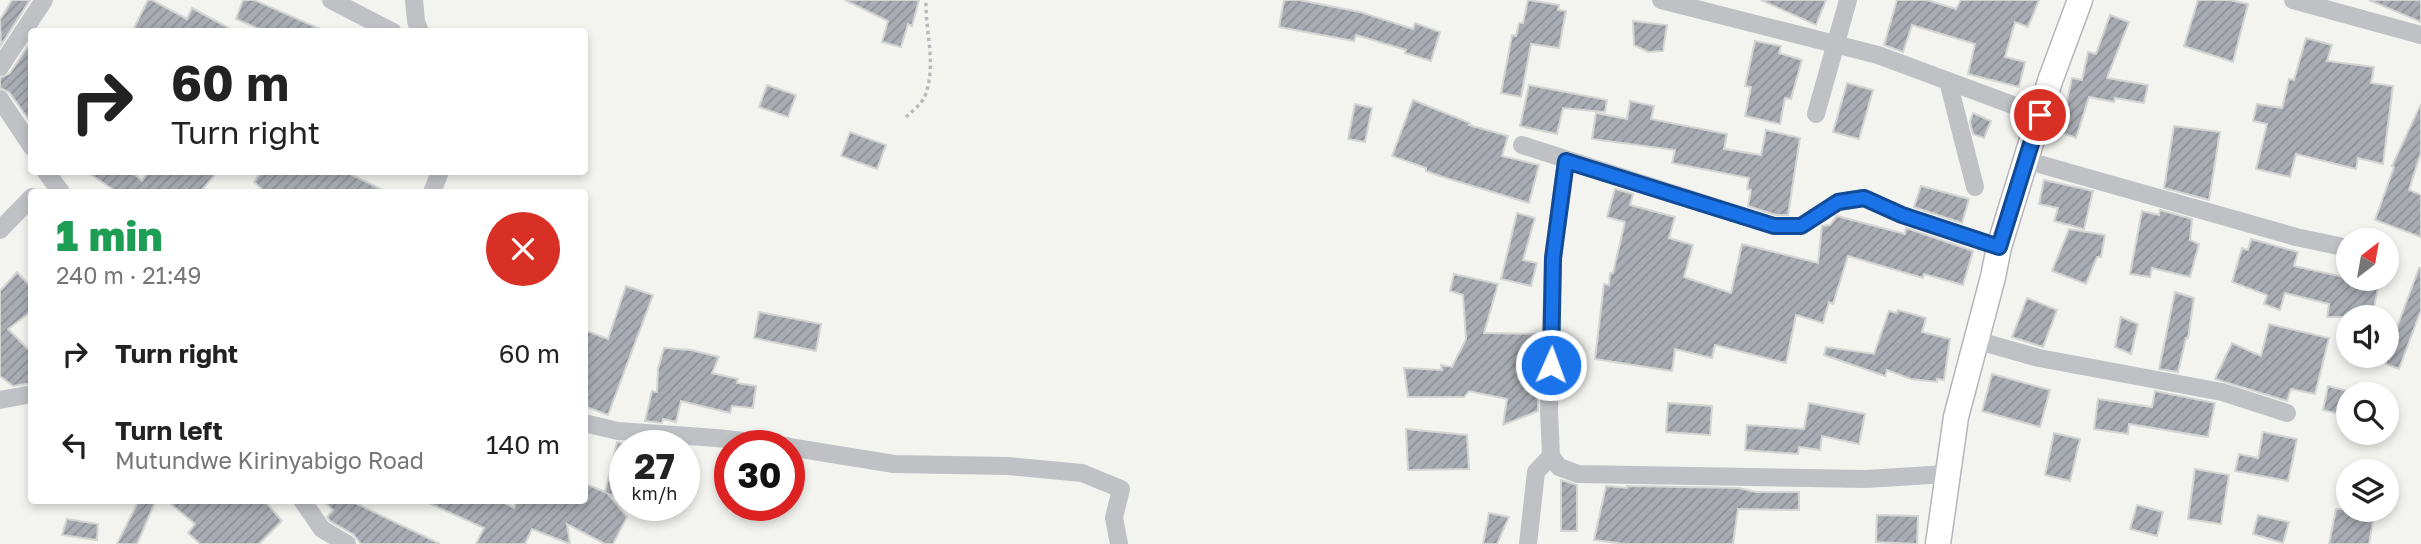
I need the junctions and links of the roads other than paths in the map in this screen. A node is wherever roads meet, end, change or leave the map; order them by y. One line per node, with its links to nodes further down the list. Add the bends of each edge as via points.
1 (44, 0): 12 (street)
2 (331, 0): 8 (street)
3 (414, 0): 9 (street)
4 (1661, 0): 11 (street)
5 (1848, 0): 11 (street)
6 (2080, 0): 16 (street)
7 (2293, 0): 10 (street)
8 (385, 28)
9 (419, 28)
10 (2421, 35)
11 (1834, 44): 13 (street); 15 (street)
12 (0, 67)
13 (1948, 81): 16 (street); 21 (street)
14 (0, 99): 17 (street)
15 (1816, 114)
16 (2040, 115): 19 (street)
17 (28, 141)
18 (1522, 145): 20 (street)
19 (2025, 160): 24 (street); 25 (street)
20 (1566, 161): 25 (street, via 1774,226 1801,226 1838,202 1864,198); 33 (street, via 1553,258)
21 (1975, 187)
22 (28, 201): 23 (street)
23 (0, 230)
24 (2336, 245)
25 (1999, 247): 26 (street)
26 (1975, 340): 29 (street, via 2039,358 2222,392); 34 (street)
27 (28, 395): 28 (street)
28 (0, 400)
29 (2287, 413)
30 (588, 424): 31 (street, via 618,431)
31 (714, 438)
32 (805, 449): 38 (street, via 894,464 1082,473 1121,489 1114,518)
33 (1552, 456): 34 (street, via 1559,467 1578,474 1867,479); 39 (street, via 1536,472)
34 (1946, 474): 40 (street)
35 (307, 508): 36 (street); 37 (street, via 322,529)
36 (314, 544)
37 (347, 544)
38 (1119, 544)
39 (1528, 544)
40 (1938, 544)

